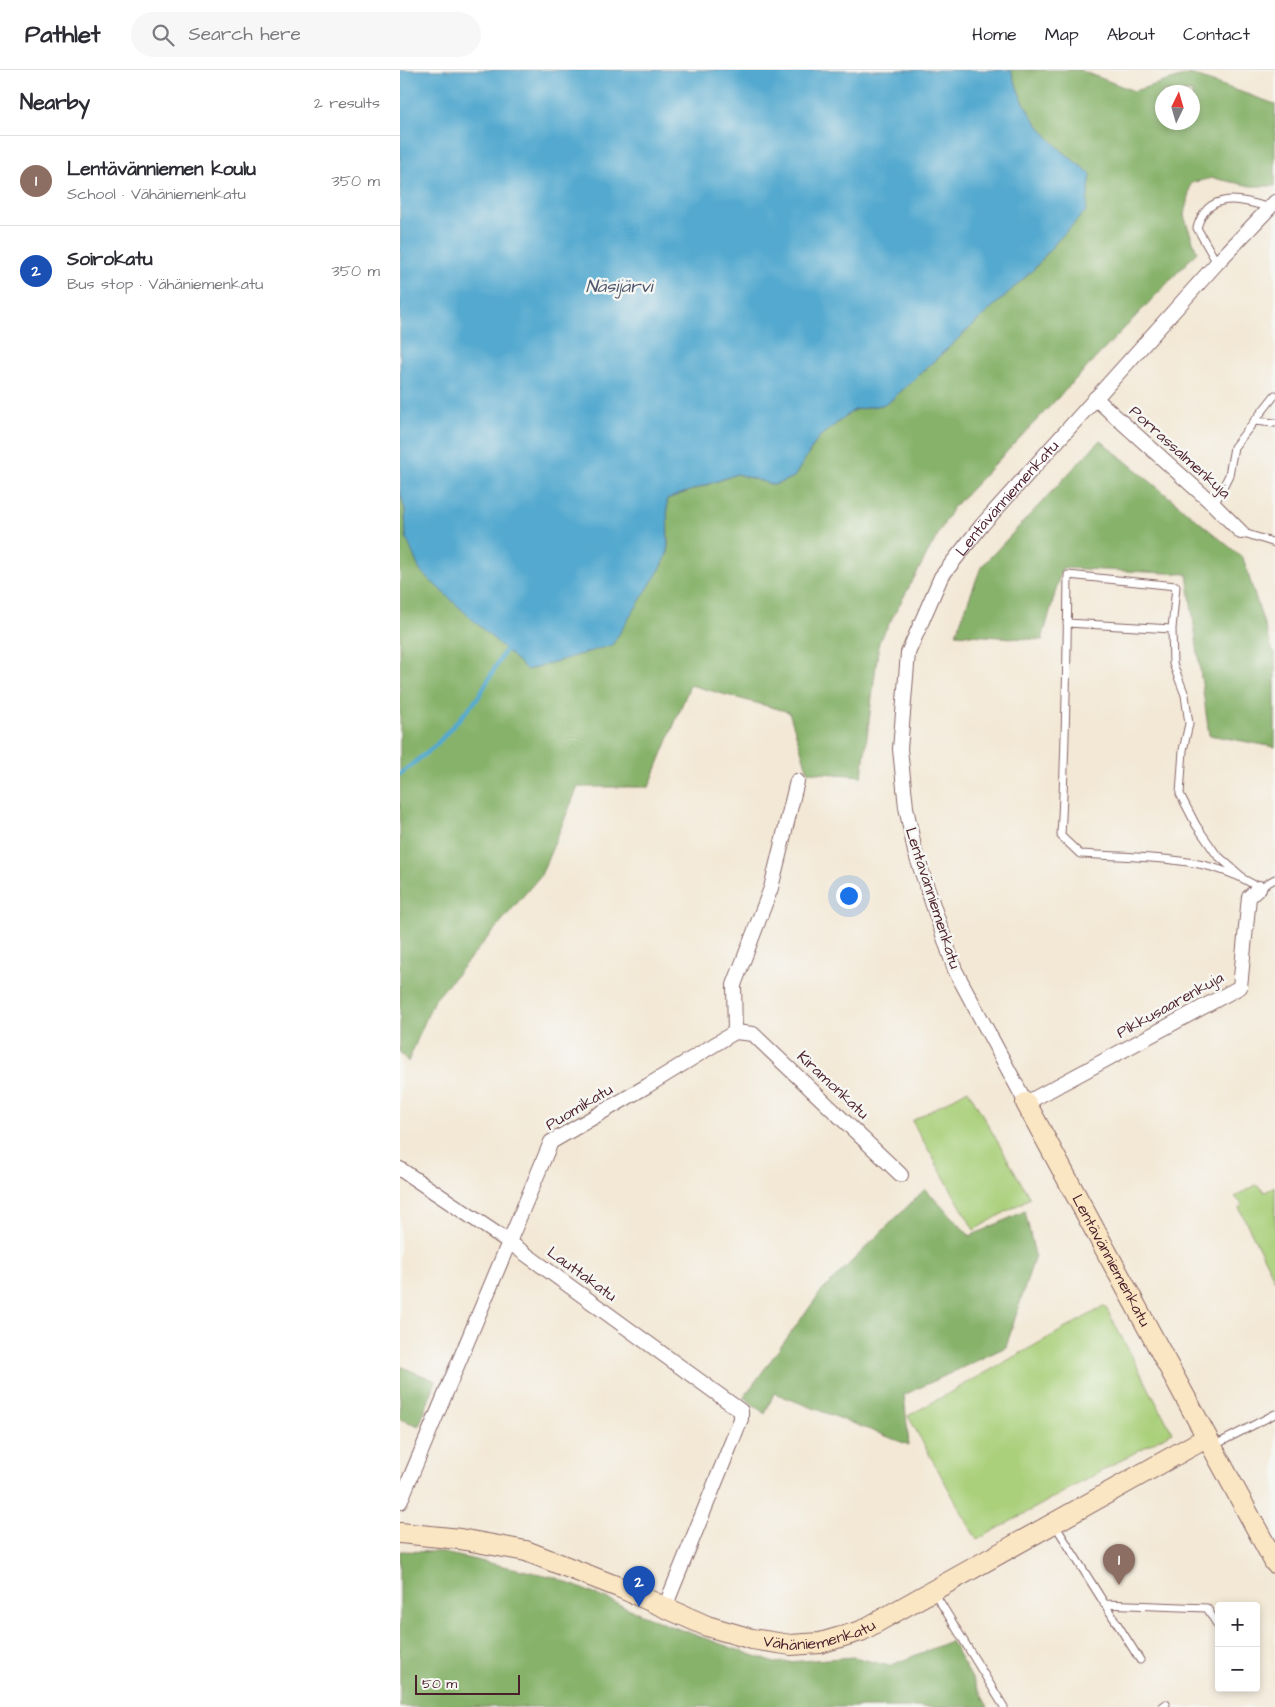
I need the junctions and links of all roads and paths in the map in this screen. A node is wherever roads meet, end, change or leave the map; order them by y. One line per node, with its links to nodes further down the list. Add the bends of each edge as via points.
1 (1272, 205): 2 (street, Lentävänniemenkatu); 2 (lane, via 1227,200 1215,203 1201,214 1197,228)
2 (1217, 263): 4 (street, Lentävänniemenkatu)
3 (1275, 395): 5 (lane)
4 (1095, 398): 7 (street, Porrassalmenkuja); 17 (street, Lentävänniemenkatu, via 982,525 941,578 908,653 900,749 915,852 955,970)
5 (1254, 421): 6 (lane); 7 (lane, via 1234,447 1229,475)
6 (1275, 423)
7 (1214, 505): 8 (street, Porrassalmenkuja)
8 (1241, 532): 9 (lane)
9 (1275, 543)
10 (1067, 623): 11 (lane); 11 (lane, via 1068,575 1176,586); 13 (lane, via 1062,836 1080,854 1160,859 1208,866)
11 (1172, 629): 13 (lane, via 1173,664 1186,695 1189,724 1183,750 1180,794 1216,854)
12 (797, 781): 16 (street, via 770,888 734,985)
13 (1243, 877): 15 (lane)
14 (1275, 879): 15 (lane)
15 (1259, 888): 17 (street, Pikkusaarenkuja, via 1249,897 1240,987)
16 (735, 1032): 19 (street, Kiramonkatu, via 753,1034); 20 (street, Puomikatu, via 551,1142)
17 (1026, 1103): 22 (street, Lentävänniemenkatu)
18 (400, 1169): 20 (street, Lauttakatu)
19 (901, 1175)
20 (509, 1242): 23 (street, Puomikatu); 29 (street, Lauttakatu, via 741,1411 741,1419)
21 (1275, 1414): 22 (lane)
22 (1209, 1442): 24 (street, Vähäniemenkatu); 26 (street, Lentävänniemenkatu)
23 (400, 1502)
24 (1055, 1524): 27 (street, Vähäniemenkatu); 28 (lane)
25 (400, 1533): 29 (street, Vähäniemenkatu, via 460,1538 526,1551)
26 (1274, 1561)
27 (934, 1591): 29 (street, Vähäniemenkatu, via 861,1632 820,1643 791,1645 752,1639 707,1626); 32 (lane)
28 (1104, 1604): 30 (lane, via 1207,1608); 31 (lane)
29 (665, 1607)
30 (1215, 1621)
31 (1140, 1660)
32 (1004, 1707)

